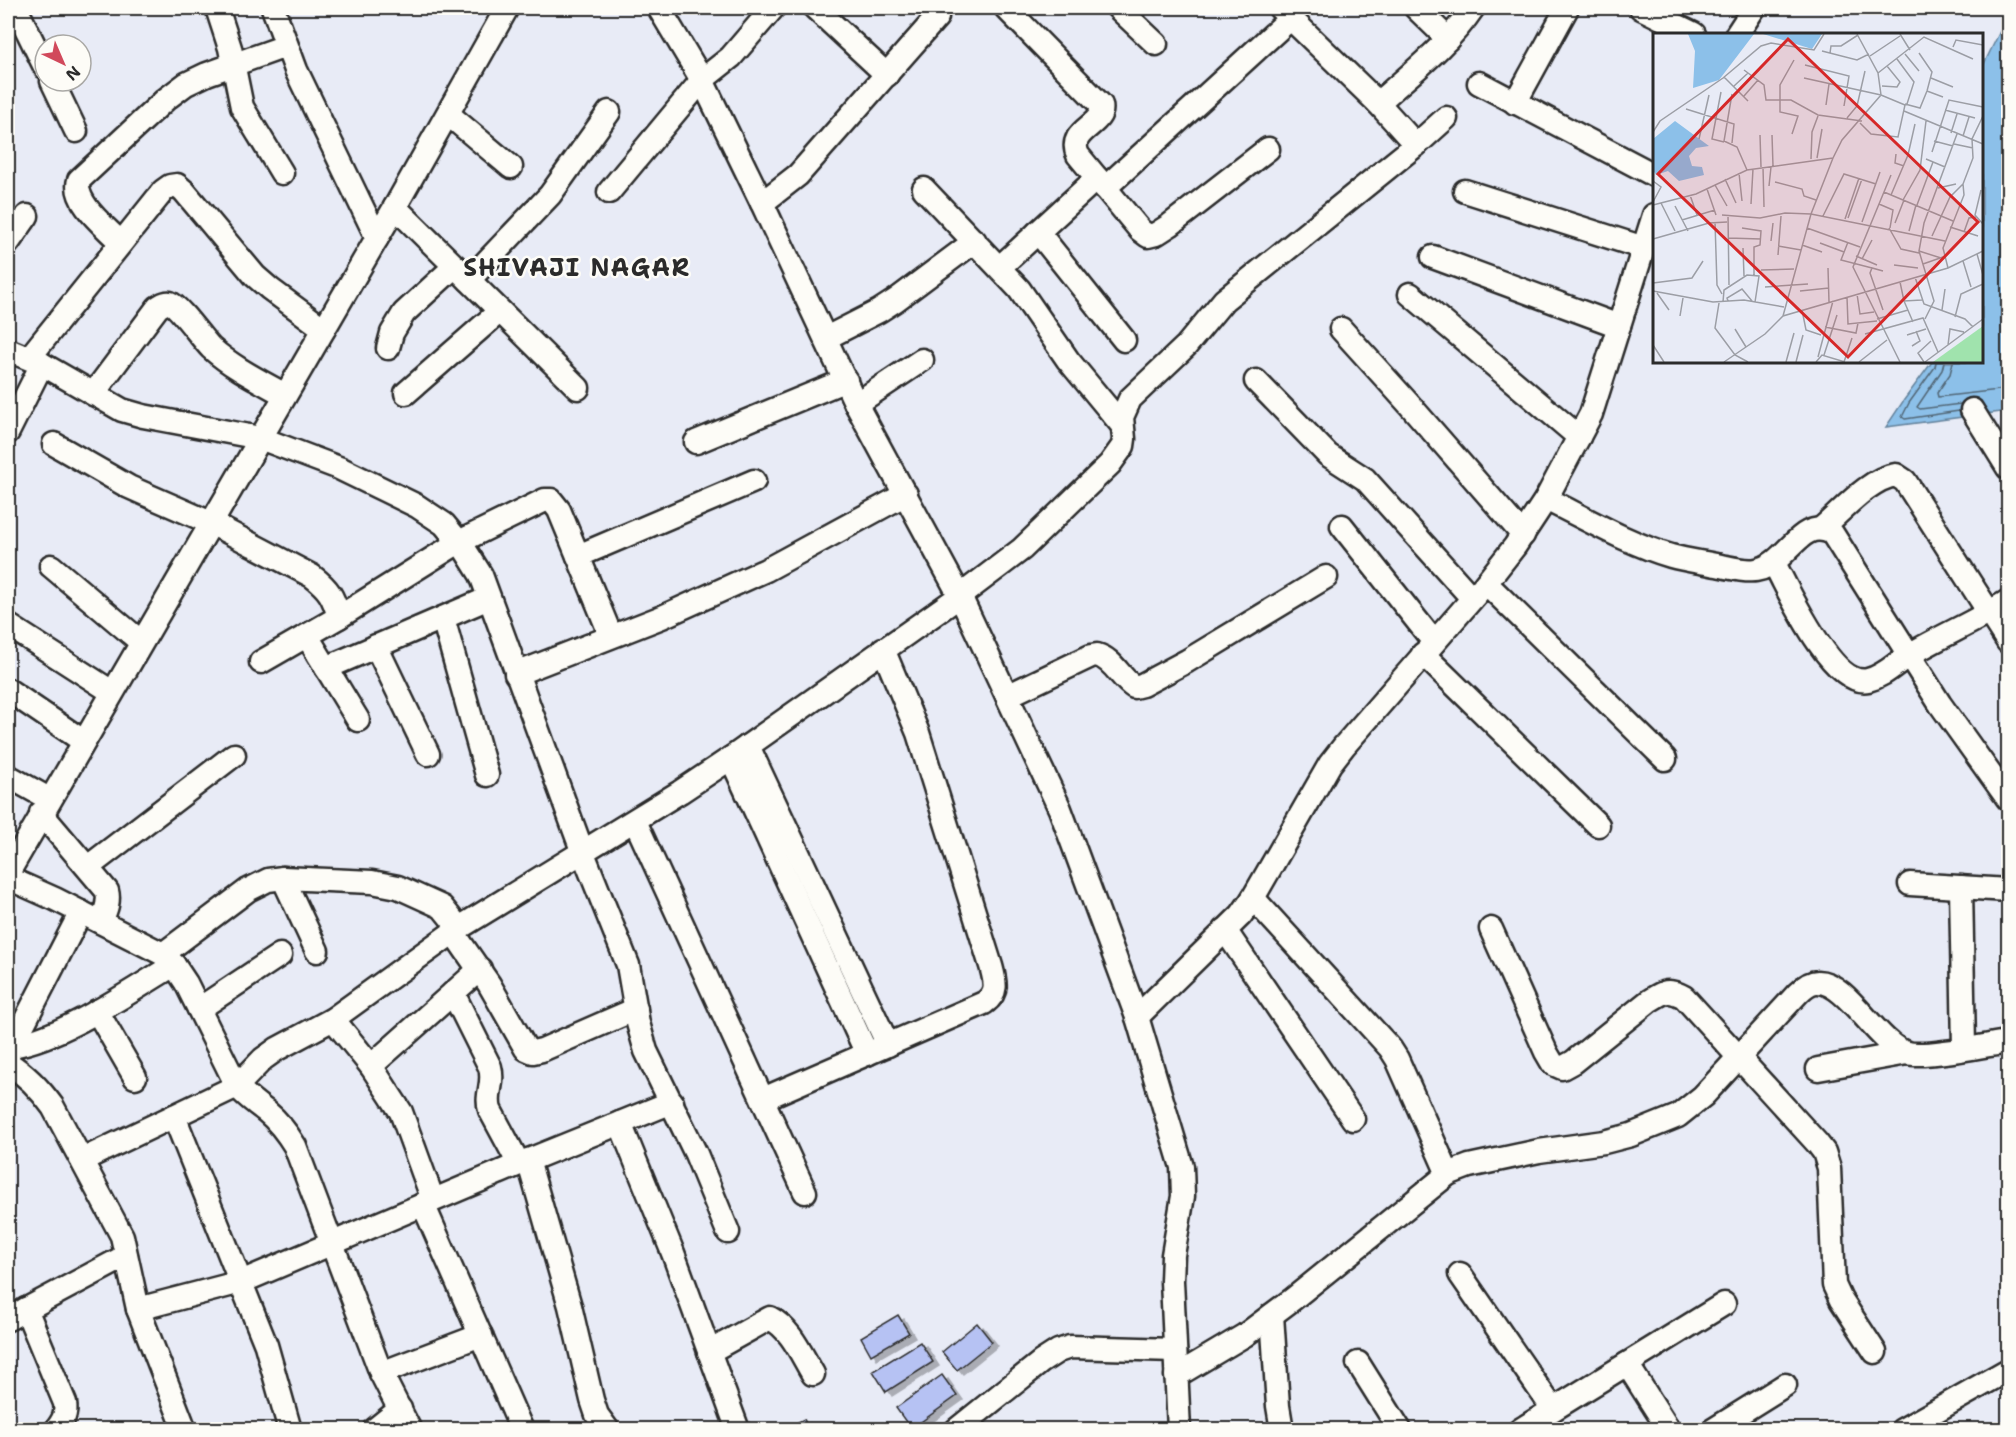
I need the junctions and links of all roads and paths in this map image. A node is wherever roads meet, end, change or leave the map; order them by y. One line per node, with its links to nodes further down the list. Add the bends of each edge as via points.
1 (16, 8): 20 (street)
2 (217, 8): 23 (street)
3 (273, 8): 22 (street)
4 (659, 8): 25 (street)
5 (773, 8): 25 (street, via 730,57)
6 (815, 8): 24 (street)
7 (1006, 8): 39 (street, via 1101,105 1100,115 1078,136 1075,149)
8 (1118, 8): 21 (street)
9 (1416, 8): 19 (street)
10 (1473, 8): 19 (street)
11 (1567, 8): 29 (street)
12 (1641, 8): 17 (street)
13 (1754, 8): 18 (street)
14 (501, 10): 31 (street)
15 (1286, 13): 28 (street); 39 (street)
16 (938, 17): 24 (street)
17 (1692, 33)
18 (1738, 33)
19 (1448, 39): 28 (street)
20 (33, 43)
21 (1156, 44)
22 (286, 46): 23 (street); 48 (street)
23 (233, 65): 37 (street, via 248,121); 51 (street, via 197,79 166,99 79,180 77,187 84,204)
24 (887, 75): 43 (street, via 798,175)
25 (702, 80): 42 (street); 43 (street)
26 (1479, 83): 29 (street)
27 (58, 93): 33 (street)
28 (1378, 103): 34 (street)
29 (1515, 103): 38 (street)
30 (609, 112): 55 (street, via 550,195)
31 (448, 114): 36 (street); 44 (street)
32 (1446, 118): 34 (street)
33 (76, 131)
34 (1416, 145): 75 (street, via 1224,300 1186,346 1130,399)
35 (1268, 149): 39 (street, via 1156,234 1148,236)
36 (511, 167)
37 (282, 173)
38 (1653, 174)
39 (1101, 183): 47 (street)
40 (924, 189): 49 (street)
41 (1465, 191): 52 (street)
42 (609, 192)
43 (762, 203): 61 (street)
44 (395, 207): 48 (street); 55 (street)
45 (27, 216): 50 (street)
46 (1653, 218): 52 (street)
47 (1038, 232): 54 (street); 62 (street)
48 (377, 238): 59 (street)
49 (975, 241): 54 (street); 61 (street, via 896,300)
50 (8, 243)
51 (121, 243): 59 (street, via 163,191 177,185 255,276); 66 (street)
52 (1644, 248): 58 (street)
53 (1434, 257): 58 (street)
54 (1000, 267): 75 (street)
55 (462, 273): 57 (street); 63 (street, via 404,313)
56 (1410, 294): 77 (street)
57 (500, 311): 69 (street); 70 (street)
58 (1619, 326): 77 (street, via 1591,414)
59 (324, 329): 72 (street)
60 (1341, 329): 88 (street)
61 (826, 338): 67 (street)
62 (1124, 340)
63 (388, 348)
64 (8, 350): 66 (street)
65 (922, 360): 73 (street)
66 (36, 361): 71 (street); 76 (street)
67 (846, 380): 73 (street); 79 (street)
68 (1256, 381): 94 (street, via 1328,455 1365,479)
69 (578, 388)
70 (406, 393)
71 (93, 394): 72 (street, via 158,307 171,303 224,359); 78 (street, via 143,416)
72 (285, 395): 78 (street)
73 (856, 404): 83 (street)
74 (1972, 410): 81 (street)
75 (1121, 424): 95 (street, via 1123,446 1110,464 1022,549)
76 (8, 432)
77 (1579, 437): 84 (street)
78 (260, 438): 85 (street); 89 (street, via 339,468 417,506 444,524)
79 (696, 442)
80 (54, 444): 85 (street, via 129,487)
81 (2008, 468)
82 (754, 481): 90 (street)
83 (906, 494): 95 (street); 102 (street, via 766,570)
84 (1546, 499): 88 (street); 91 (street, via 1628,540 1672,556 1756,570)
85 (211, 523): 98 (street, via 312,576 332,595); 103 (street)
86 (1342, 526): 106 (street)
87 (1822, 528): 91 (street, via 1813,528 1802,536); 97 (street, via 1874,484 1896,475 1905,481); 108 (street, via 1838,540)
88 (1523, 535): 94 (street)
89 (459, 542): 90 (street, via 551,500); 96 (street, via 481,575); 98 (street)
90 (578, 556): 102 (street)
91 (1774, 563): 108 (street, via 1820,646 1838,668 1856,680 1867,681)
92 (51, 566): 103 (street)
93 (1326, 577): 114 (street, via 1142,685 1134,687 1128,683 1097,655)
94 (1479, 590): 106 (street); 120 (street)
95 (960, 596): 107 (street); 114 (street)
96 (489, 598): 99 (street); 111 (street)
97 (1999, 607): 104 (street); 108 (street)
98 (339, 617): 101 (street)
99 (443, 618): 105 (street); 121 (street)
100 (8, 625): 113 (street)
101 (307, 636): 109 (street); 110 (street)
102 (611, 636): 111 (street)
103 (141, 642): 113 (street)
104 (2008, 642)
105 (376, 646): 110 (street); 118 (street)
106 (1429, 648): 126 (street); 135 (street, via 1330,764)
107 (883, 649): 117 (street); 153 (street, via 918,733 995,981 995,992 984,1003)
108 (1910, 654): 123 (street, via 1940,704)
109 (261, 663)
110 (327, 668): 115 (street)
111 (516, 674): 127 (street)
112 (8, 690): 116 (street)
113 (112, 692): 116 (street)
114 (1007, 696): 150 (street, via 1060,809)
115 (358, 720)
116 (84, 741): 124 (street)
117 (739, 752): 125 (street); 141 (street)
118 (428, 754)
119 (234, 755): 128 (street)
120 (1665, 759)
121 (487, 775)
122 (8, 776): 124 (street)
123 (2008, 799)
124 (45, 806): 128 (street); 129 (street)
125 (635, 821): 127 (street); 163 (street)
126 (1598, 825)
127 (583, 853): 139 (street); 148 (street, via 628,965)
128 (88, 867): 137 (street, via 109,897)
129 (8, 873)
130 (8, 878): 136 (street)
131 (284, 878): 139 (street, via 398,887 441,907); 142 (street); 144 (street, via 268,880 248,890)
132 (1911, 884): 133 (street)
133 (1961, 887): 134 (street); 154 (street)
134 (2008, 890)
135 (1253, 898): 140 (street); 170 (street, via 1390,1048)
136 (81, 912): 137 (street); 157 (street)
137 (101, 922): 144 (street)
138 (1491, 929): 158 (street, via 1553,1064 1562,1068 1573,1062 1662,992 1684,997)
139 (456, 930): 145 (street); 151 (street)
140 (1225, 930): 150 (street); 166 (street)
141 (822, 931): 153 (street); 156 (street)
142 (317, 951)
143 (280, 955): 147 (street)
144 (169, 960): 147 (street); 149 (street)
145 (480, 969): 146 (street); 148 (street, via 520,1040 533,1052)
146 (453, 993): 159 (street); 169 (street, via 490,1067 490,1110)
147 (199, 1009): 162 (street)
148 (636, 1009): 164 (street, via 646,1051)
149 (97, 1011): 157 (street); 161 (street)
150 (1137, 1017): 183 (street, via 1182,1167 1183,1196 1173,1254)
151 (333, 1019): 159 (street); 162 (street, via 262,1059)
152 (2008, 1042): 154 (street)
153 (888, 1045): 156 (street)
154 (1964, 1048): 155 (street)
155 (1907, 1053): 158 (street, via 1887,1039 1840,992 1827,983 1815,982 1798,993); 160 (street)
156 (867, 1054): 163 (street)
157 (9, 1055): 168 (street, via 53,1107)
158 (1738, 1058): 170 (street, via 1703,1096 1662,1124 1631,1136 1539,1151); 185 (street, via 1824,1152 1829,1168 1834,1285)
159 (371, 1066): 172 (street, via 400,1112)
160 (1818, 1069)
161 (135, 1077)
162 (237, 1086): 165 (street); 174 (street, via 268,1113 295,1146)
163 (763, 1099): 171 (street)
164 (672, 1102): 167 (street); 173 (street)
165 (174, 1116): 168 (street); 177 (street)
166 (1353, 1119)
167 (620, 1123): 169 (street); 184 (street)
168 (82, 1160): 175 (street, via 122,1236)
169 (524, 1162): 172 (street); 201 (street, via 570,1306 592,1400)
170 (1448, 1174): 181 (street)
171 (805, 1192)
172 (428, 1202): 174 (street); 182 (street)
173 (728, 1232)
174 (331, 1244): 177 (street); 189 (street)
175 (126, 1256): 179 (street); 180 (street)
176 (1460, 1274): 194 (street)
177 (241, 1282): 179 (street); 197 (street, via 266,1346)
178 (1724, 1304): 187 (street)
179 (138, 1310): 196 (street)
180 (17, 1314): 195 (street, via 65,1403 66,1412)
181 (1272, 1315): 191 (street); 205 (street)
182 (481, 1335): 189 (street); 200 (street)
183 (1175, 1350): 191 (street); 203 (street, via 1071,1347 1058,1351)
184 (709, 1352): 190 (street, via 770,1318 780,1323 792,1338); 202 (street)
185 (1875, 1353)
186 (1358, 1363): 206 (street)
187 (1627, 1364): 194 (street); 208 (street)
188 (2008, 1370): 210 (street)
189 (381, 1373): 193 (street)
190 (813, 1374)
191 (1176, 1376): 204 (street)
192 (1785, 1385): 209 (street)
193 (400, 1409): 198 (street); 199 (street)
194 (1553, 1409): 207 (street)
195 (56, 1430)
196 (185, 1430)
197 (290, 1430)
198 (374, 1430)
199 (410, 1430)
200 (522, 1430)
201 (608, 1430)
202 (738, 1430)
203 (956, 1430)
204 (1179, 1430)
205 (1282, 1430)
206 (1400, 1430)
207 (1520, 1430)
208 (1669, 1430)
209 (1713, 1430)
210 (1902, 1430)

